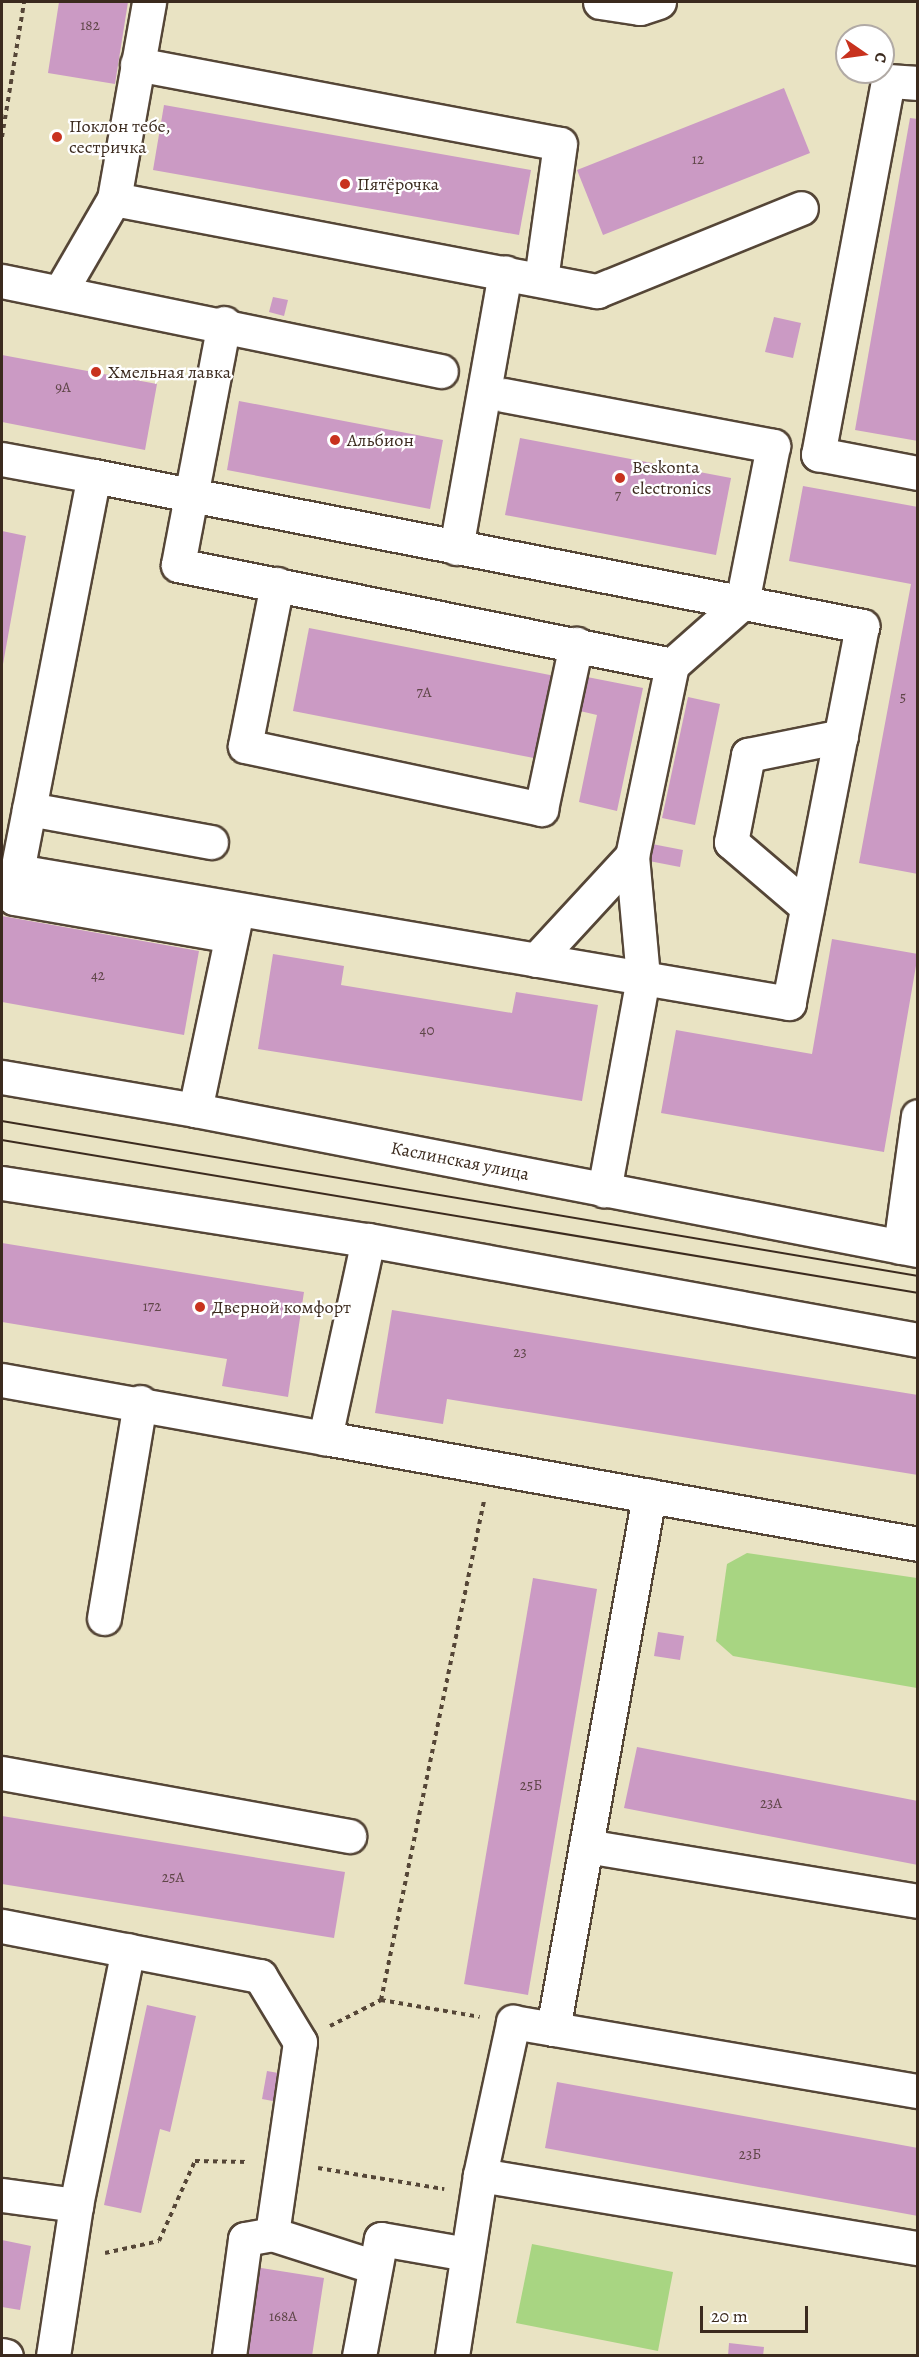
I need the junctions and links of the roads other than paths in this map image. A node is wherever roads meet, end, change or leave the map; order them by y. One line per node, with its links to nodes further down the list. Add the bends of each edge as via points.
1 (148, 2): 4 (main road)
2 (600, 2): 3 (main road, via 640,8)
3 (659, 2)
4 (137, 63): 6 (main road); 9 (main road, via 560,144)
5 (918, 82): 16 (main road, via 888,81 818,454)
6 (114, 199): 8 (main road); 11 (main road)
7 (801, 208): 9 (main road, via 597,291)
8 (505, 272): 9 (main road); 19 (main road)
9 (541, 279)
10 (2, 281): 11 (main road)
11 (60, 292): 12 (main road)
12 (224, 323): 13 (main road); 18 (main road)
13 (441, 371)
14 (504, 395): 21 (main road, via 773,446)
15 (2, 459): 17 (main road)
16 (918, 473)
17 (94, 476): 18 (main road); 25 (main road)
18 (192, 495): 19 (main road); 20 (main road, via 178,565)
19 (456, 548): 21 (main road)
20 (277, 584): 22 (main road); 22 (main road, via 245,746 541,809)
21 (742, 603): 23 (main road); 24 (main road, via 862,626)
22 (576, 644): 23 (main road)
23 (672, 665): 27 (main road)
24 (841, 736): 28 (main road); 28 (main road, via 748,755 731,842)
25 (29, 809): 26 (main road); 29 (main road, via 17,871)
26 (211, 842)
27 (632, 856): 30 (main road); 31 (main road)
28 (807, 907): 31 (main road, via 789,1003)
29 (235, 923): 30 (main road); 33 (main road)
30 (536, 960): 31 (main road)
31 (643, 978): 36 (main road)
32 (2, 1077): 33 (main road, Каслинская улица)
33 (195, 1110): 36 (main road, Каслинская улица)
34 (918, 1116): 38 (main road)
35 (2, 1182): 37 (main road)
36 (604, 1190): 38 (main road, Каслинская улица)
37 (368, 1240): 39 (main road); 42 (main road)
38 (909, 1249)
39 (918, 1340)
40 (2, 1380): 41 (main road)
41 (140, 1402): 42 (main road); 45 (main road)
42 (325, 1438): 43 (main road)
43 (649, 1496): 44 (main road); 48 (main road)
44 (918, 1544)
45 (104, 1618)
46 (2, 1773): 47 (main road)
47 (349, 1836)
48 (586, 1845): 49 (main road); 52 (main road)
49 (918, 1900)
50 (2, 1926): 51 (main road)
51 (128, 1950): 56 (main road); 57 (main road, via 260,1976 300,2042)
52 (553, 2029): 53 (main road); 54 (main road, via 513,2022)
53 (918, 2091)
54 (480, 2175): 58 (main road); 59 (main road)
55 (2, 2195): 56 (main road)
56 (76, 2205): 61 (main road)
57 (272, 2234): 60 (main road); 62 (main road, via 245,2239)
58 (918, 2248)
59 (467, 2254): 60 (main road, via 381,2239); 64 (main road)
60 (375, 2267): 63 (main road)
61 (53, 2355)
62 (229, 2355)
63 (359, 2355)
64 (452, 2355)

